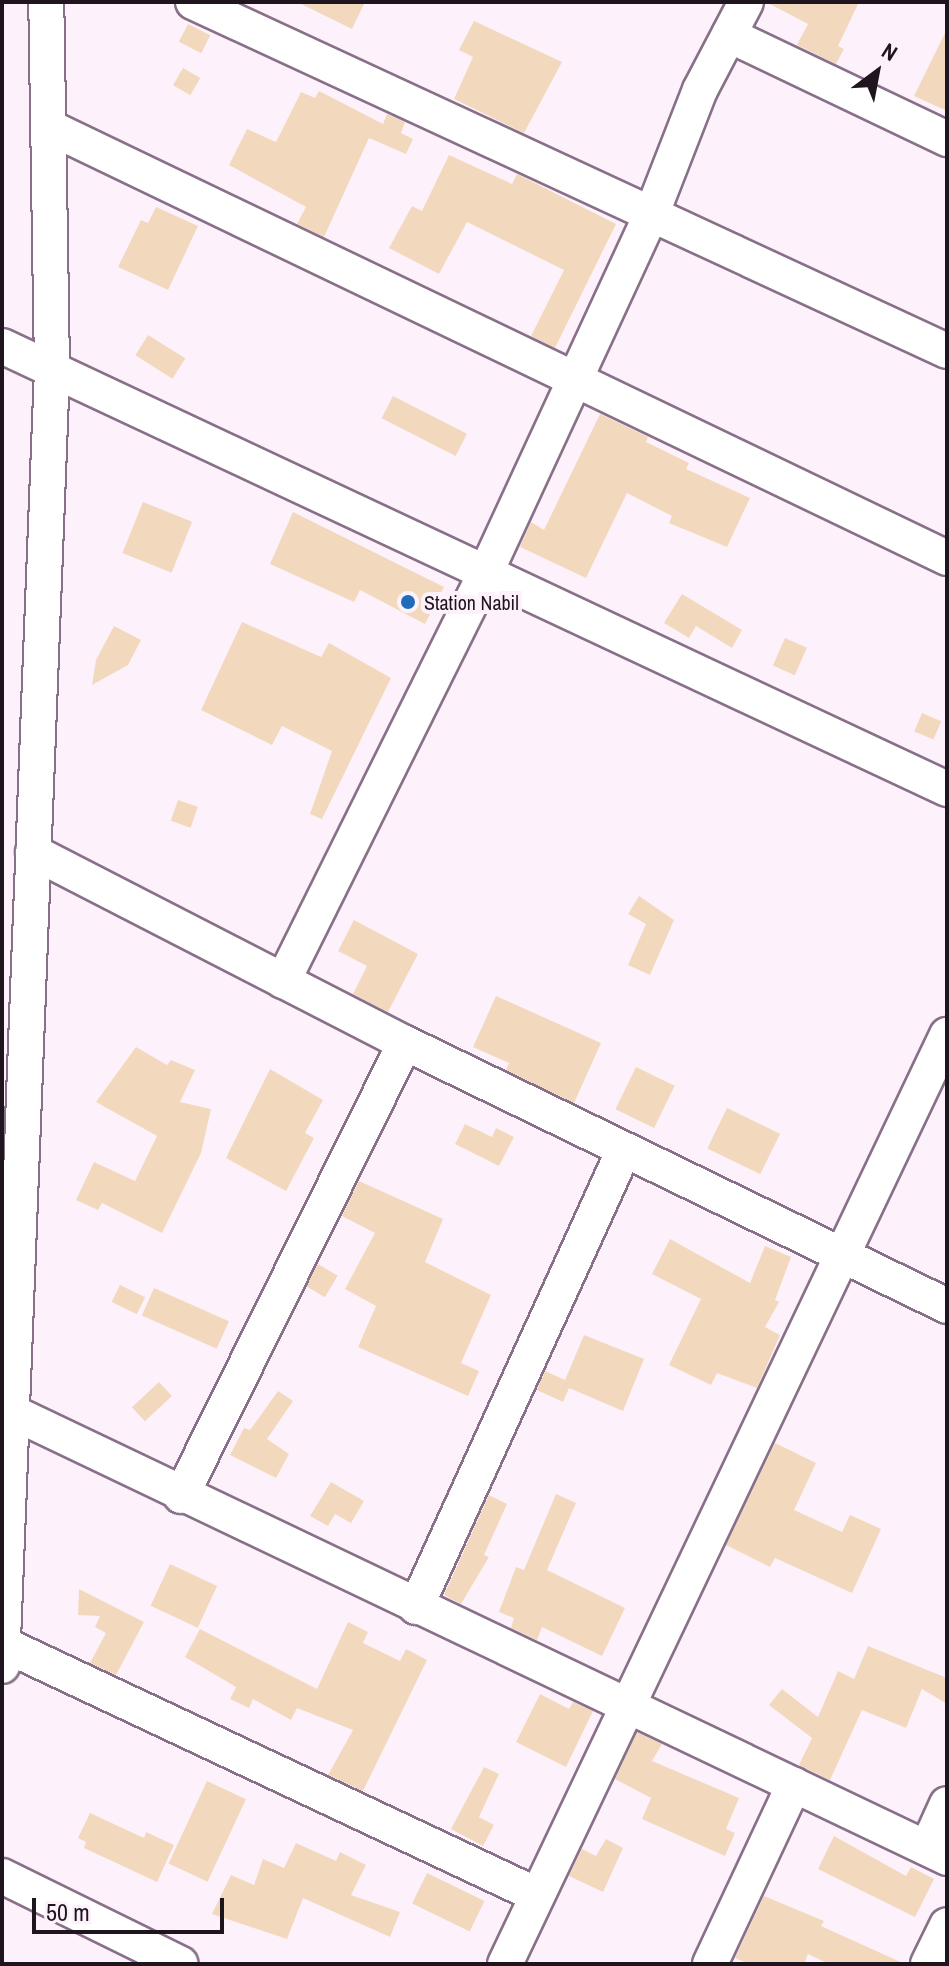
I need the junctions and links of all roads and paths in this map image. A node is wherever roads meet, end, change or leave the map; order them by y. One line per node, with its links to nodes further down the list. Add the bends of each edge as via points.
1 (46, 2): 5 (street)
2 (193, 2): 7 (street)
3 (746, 2): 4 (street)
4 (729, 35): 6 (street); 7 (street)
5 (49, 127): 10 (street); 11 (street)
6 (947, 139)
7 (652, 213): 9 (street); 11 (street)
8 (2, 346): 10 (street)
9 (947, 351)
10 (52, 368): 13 (street); 15 (street)
11 (575, 380): 12 (street); 13 (street)
12 (947, 558)
13 (486, 572): 14 (street); 16 (street)
14 (947, 789)
15 (33, 852): 16 (street); 22 (street)
16 (283, 981): 17 (street)
17 (405, 1043): 19 (street); 23 (street)
18 (945, 1046): 20 (street)
19 (624, 1150): 20 (street); 24 (street)
20 (841, 1254): 21 (street); 27 (street)
21 (947, 1306)
22 (12, 1412): 23 (street); 25 (street)
23 (181, 1496): 24 (street)
24 (416, 1607): 27 (street)
25 (3, 1644): 26 (street); 32 (street)
26 (2, 1666)
27 (627, 1706): 28 (street); 32 (street)
28 (794, 1785): 30 (street); 36 (street)
29 (947, 1804): 30 (street)
30 (937, 1853)
31 (2, 1876): 34 (street)
32 (537, 1895): 35 (street)
33 (947, 1925): 37 (street)
34 (181, 1964)
35 (505, 1964)
36 (710, 1964)
37 (928, 1964)

